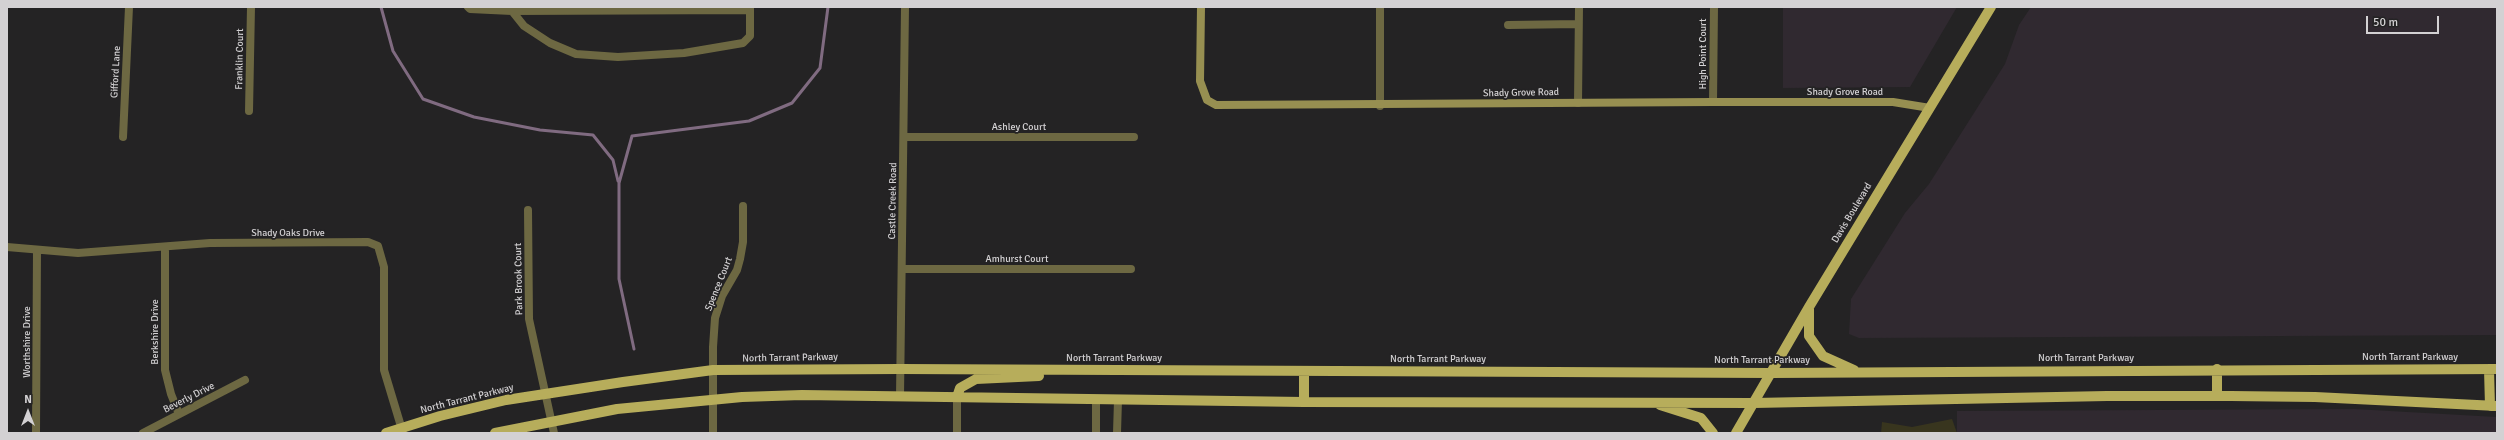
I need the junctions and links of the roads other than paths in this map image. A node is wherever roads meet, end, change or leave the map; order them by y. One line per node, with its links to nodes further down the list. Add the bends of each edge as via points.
1 (129, 7): 19 (street, Gifford Lane)
2 (251, 7): 18 (street, Franklin Court)
3 (468, 7): 11 (street)
4 (906, 7): 20 (street, Castle Creek Road)
5 (1200, 7): 16 (street, Shady Grove Road, via 1200,81 1207,100 1216,105)
6 (1380, 7): 16 (street)
7 (1579, 7): 12 (street)
8 (1714, 7): 14 (street, High Point Court)
9 (1991, 7): 17 (main road, Davis Boulevard)
10 (750, 9): 11 (street); 11 (street, via 750,36 743,42 684,53 618,57 576,54 524,26)
11 (512, 11)
12 (1578, 24): 13 (street); 15 (street)
13 (1508, 25)
14 (1713, 102): 15 (street, Shady Grove Road); 17 (street, Shady Grove Road, via 1893,102)
15 (1578, 103): 16 (street, Shady Grove Road)
16 (1380, 106)
17 (1930, 108): 29 (main road, Davis Boulevard)
18 (249, 111)
19 (123, 137)
20 (904, 137): 21 (street, Ashley Court); 27 (street, Castle Creek Road)
21 (1134, 137)
22 (743, 206): 33 (street, Spence Court, via 743,242 740,259 737,270 722,296 716,318)
23 (528, 210): 39 (street, Park Brook Court, via 529,319)
24 (7, 247): 26 (street, Shady Oaks Drive)
25 (165, 247): 26 (street, Shady Oaks Drive, via 97,253); 50 (street, Berkshire Drive, via 165,370); 52 (street, Shady Oaks Drive, via 210,243 368,242 378,246 384,267 384,370)
26 (37, 250): 53 (street, Worthshire Drive)
27 (902, 269): 28 (street, Amhurst Court); 30 (street, Castle Creek Road)
28 (1131, 269)
29 (1810, 306): 36 (main road, via 1808,336 1823,356); 37 (main road, Davis Boulevard)
30 (900, 369): 33 (main road, North Tarrant Parkway); 34 (main road, North Tarrant Parkway); 40 (street, Castle Creek Road)
31 (2217, 369): 32 (main road, North Tarrant Parkway); 36 (main road, North Tarrant Parkway); 41 (main road)
32 (2493, 369): 49 (main road)
33 (713, 370): 39 (main road, North Tarrant Parkway); 43 (street, Spence Court)
34 (1056, 370): 35 (main road, North Tarrant Parkway); 42 (main road, via 1041,376 976,379 960,388)
35 (1304, 371): 37 (main road, North Tarrant Parkway); 46 (main road)
36 (1858, 372): 37 (main road, North Tarrant Parkway)
37 (1771, 373): 48 (main road, Davis Boulevard)
38 (245, 380): 50 (street, Beverly Drive)
39 (546, 394): 51 (street, Park Brook Court); 52 (main road, North Tarrant Parkway, via 499,402)
40 (900, 396): 42 (main road); 43 (main road, via 794,395)
41 (2217, 396): 48 (main road); 49 (main road, via 2315,397)
42 (957, 397): 44 (main road); 59 (street)
43 (712, 399): 51 (main road, via 617,409); 58 (street, Spence Court)
44 (1096, 399): 45 (main road); 60 (street)
45 (1118, 400): 46 (main road); 61 (street)
46 (1304, 402): 47 (main road)
47 (1651, 402): 48 (main road); 62 (main road, via 1701,418)
48 (1754, 403): 63 (main road, Davis Boulevard)
49 (2494, 406)
50 (179, 414): 54 (street, Beverly Drive)
51 (552, 421): 56 (main road); 57 (street, Park Brook Court)
52 (402, 430): 55 (main road, North Tarrant Parkway)
53 (36, 433)
54 (143, 433)
55 (386, 433)
56 (495, 433)
57 (554, 433)
58 (713, 433)
59 (957, 433)
60 (1096, 433)
61 (1117, 433)
62 (1713, 433)
63 (1736, 433)

